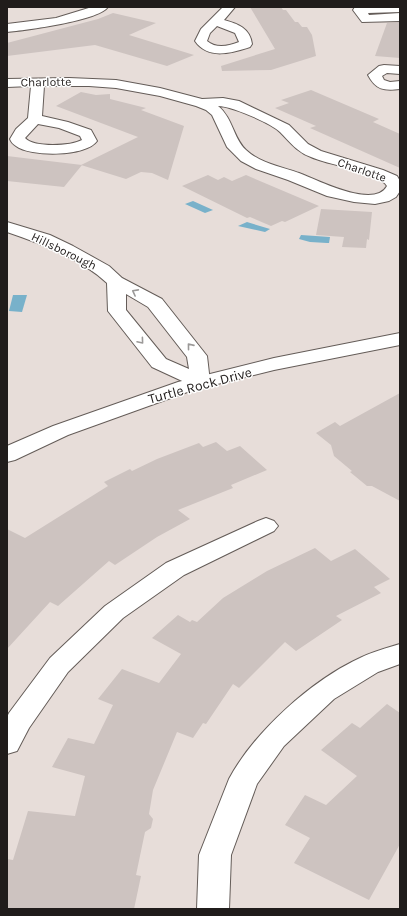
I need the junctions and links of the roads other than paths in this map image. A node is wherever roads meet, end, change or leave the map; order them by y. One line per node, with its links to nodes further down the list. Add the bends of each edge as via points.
1 (102, 7): 6 (street, via 50,23)
2 (229, 7): 5 (street)
3 (400, 8): 4 (street, via 359,10 366,19)
4 (400, 17)
5 (215, 22)
6 (7, 28)
7 (400, 70): 10 (street, via 384,69 375,75 379,83 389,86)
8 (38, 82): 9 (street, Charlotte); 11 (street, Charlotte, via 90,82 140,88); 12 (street)
9 (7, 83)
10 (400, 85)
11 (203, 103): 11 (street, Charlotte, via 223,118 232,144 241,154 254,162 336,194 354,198 378,198 390,194 395,186 391,179 378,173 316,154 303,147 284,128 253,112 223,102)
12 (35, 118)
13 (7, 227): 14 (street, Hillsborough, via 44,239 67,250 104,270)
14 (116, 282): 16 (street, Hillsborough, one-way to 14, via 197,356 155,303); 16 (street, one-way to 16, via 116,311 159,363)
15 (400, 339): 16 (street, Turtle Rock Drive)
16 (200, 382): 17 (street, Turtle Rock Drive, via 92,419)
17 (7, 455)
18 (266, 526): 20 (street, via 176,569 114,612 59,665 19,721)
19 (400, 654): 21 (street, via 369,665 324,692 274,738 244,779 214,854)
20 (7, 743)
21 (213, 909)

